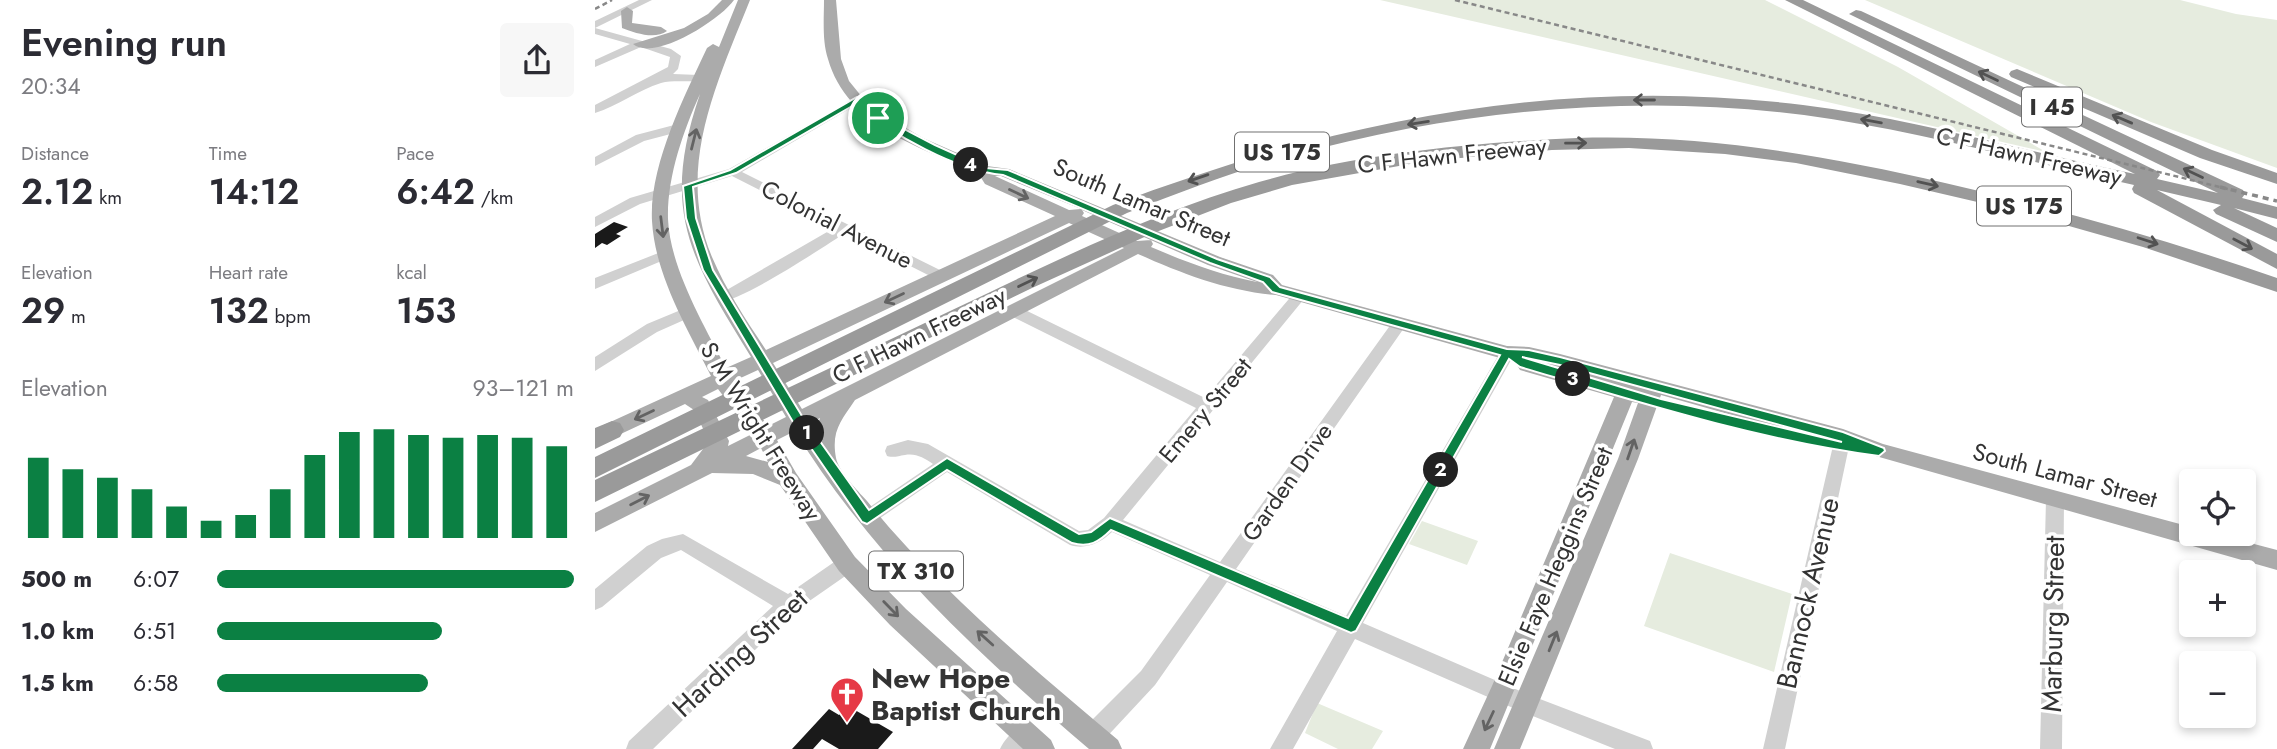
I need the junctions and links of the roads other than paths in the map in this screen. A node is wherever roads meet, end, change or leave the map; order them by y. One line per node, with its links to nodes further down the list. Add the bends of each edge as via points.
1 (636, 0): 12 (street)
2 (647, 0): 9 (street)
3 (729, 0): 10 (main road); 16 (main road, S M Wright Freeway / TX 310)
4 (744, 0): 25 (main road, S M Wright Freeway / TX 310, one-way to 4, via 698,122)
5 (829, 0): 18 (main road, South Lamar Street, via 835,60)
6 (1792, 0): 11 (highway, I 45)
7 (1827, 0): 28 (highway, I 45, one-way to 7)
8 (1851, 0): 24 (highway, one-way to 8, via 2154,132)
9 (627, 11): 10 (main road, via 626,26 638,30 671,29); 12 (street)
10 (706, 20): 14 (main road, via 666,41)
11 (1834, 20): 32 (highway, I 45); 36 (highway, one-way to 36)
12 (595, 24)
13 (595, 31): 14 (street)
14 (639, 44): 15 (street); 17 (street, via 676,57 671,71)
15 (595, 64)
16 (699, 78): 17 (street); 20 (main road, S M Wright Freeway / TX 310)
17 (649, 83): 19 (street)
18 (857, 100): 22 (main road, South Lamar Street, via 906,135); 23 (street)
19 (595, 110)
20 (678, 128): 21 (street, via 640,138); 26 (main road, S M Wright Freeway / TX 310)
21 (595, 162)
22 (984, 170): 27 (main road, South Lamar Street, via 1004,172); 29 (main road, South Lamar Street, one-way to 29, via 990,181)
23 (733, 172): 25 (street); 31 (street, Colonial Avenue)
24 (2277, 180)
25 (688, 186): 26 (street); 42 (main road, S M Wright Freeway / TX 310, via 697,243)
26 (661, 194): 30 (street); 35 (main road, S M Wright Freeway / TX 310, one-way to 35)
27 (1089, 207): 29 (main road, C F Hawn Freeway); 33 (main road, South Lamar Street)
28 (2277, 213): 58 (highway, C F Hawn Freeway / US 175, one-way to 58, via 1878,122 1802,111 1631,100 1493,112 1313,144 1158,193)
29 (1068, 216): 34 (main road, South Lamar Street); 37 (main road, C F Hawn Freeway)
30 (595, 223)
31 (844, 228): 37 (street, Colonial Avenue); 42 (street)
32 (2277, 236)
33 (1159, 237): 34 (main road, C F Hawn Freeway); 40 (main road, South Lamar Street, via 1267,279)
34 (1138, 248): 40 (main road, South Lamar Street, via 1205,274 1258,289); 43 (main road, C F Hawn Freeway)
35 (666, 254): 38 (street); 44 (main road, S M Wright Freeway / TX 310)
36 (2277, 262)
37 (941, 276): 47 (main road, C F Hawn Freeway, one-way to 47)
38 (595, 284)
39 (2277, 285): 58 (highway, C F Hawn Freeway / US 175, one-way to 39, via 1179,215 1329,171 1388,160 1546,144 1652,143 1765,152 1847,166 2067,217)
40 (1276, 289): 41 (main road, South Lamar Street)
41 (1299, 296): 45 (main road, South Lamar Street); 54 (street, Emery Street)
42 (723, 298): 47 (main road, S M Wright Freeway / TX 310)
43 (1014, 311): 51 (main road, C F Hawn Freeway); 54 (street)
44 (688, 312): 48 (street, via 652,328); 49 (main road, S M Wright Freeway / TX 310)
45 (1399, 324): 46 (main road, South Lamar Street); 75 (street, Garden Drive)
46 (1507, 353): 50 (main road, South Lamar Street, via 1524,364); 78 (street)
47 (762, 360): 49 (main road, C F Hawn Freeway); 55 (main road, S M Wright Freeway / TX 310)
48 (595, 365)
49 (722, 379): 53 (main road, C F Hawn Freeway); 56 (main road, S M Wright Freeway / TX 310)
50 (1629, 387): 52 (main road, South Lamar Street); 69 (main road, Elsie Faye Heggins Street)
51 (857, 389): 55 (main road, C F Hawn Freeway); 61 (main road, via 830,416 823,436)
52 (1652, 393): 59 (main road, South Lamar Street, via 1785,435); 72 (main road, Elsie Faye Heggins Street, one-way to 52)
53 (678, 399): 57 (main road, C F Hawn Freeway, one-way to 57); 64 (main road, via 701,405 719,441 716,450)
54 (1207, 407): 71 (street, Emery Street)
55 (798, 419): 56 (main road, C F Hawn Freeway); 61 (main road, S M Wright Freeway / TX 310)
56 (764, 435): 64 (main road, C F Hawn Freeway); 65 (main road, S M Wright Freeway / TX 310)
57 (601, 436)
58 (680, 439): 63 (highway, C F Hawn Freeway / US 175); 66 (highway, C F Hawn Freeway / US 175)
59 (1842, 442): 67 (main road, South Lamar Street); 88 (street, Bannock Avenue)
60 (893, 451): 62 (street, via 922,449)
61 (826, 460): 68 (main road, S M Wright Freeway / TX 310)
62 (947, 463): 68 (street); 71 (street, via 1076,539 1096,536)
63 (595, 468)
64 (684, 478): 65 (main road, via 744,462); 70 (main road, C F Hawn Freeway, one-way to 64)
65 (788, 479): 74 (main road, S M Wright Freeway / TX 310)
66 (595, 492)
67 (2055, 499): 73 (main road, South Lamar Street); 89 (street, Marburg Street)
68 (867, 518): 81 (main road, S M Wright Freeway / TX 310, one-way to 68, via 966,621)
69 (1574, 522): 72 (main road); 79 (main road, Elsie Faye Heggins Street)
70 (595, 523)
71 (1110, 523): 75 (street)
72 (1598, 531): 80 (main road, Elsie Faye Heggins Street, one-way to 72)
73 (2277, 560)
74 (847, 564): 77 (street, Harding Street); 82 (main road, S M Wright Freeway / TX 310, one-way to 82)
75 (1223, 572): 78 (street); 81 (street, Garden Drive)
76 (595, 601): 77 (street, via 662,547 683,542)
77 (788, 605): 83 (street, Harding Street)
78 (1351, 626): 79 (street); 84 (street)
79 (1502, 693): 80 (street); 85 (main road, Elsie Faye Heggins Street, one-way to 85)
80 (1527, 704): 86 (main road, Elsie Faye Heggins Street); 87 (street)
81 (1101, 742)
82 (1026, 744)
83 (637, 749)
84 (1281, 749)
85 (1476, 749)
86 (1507, 749)
87 (1642, 749)
88 (1774, 749)
89 (2051, 749)

